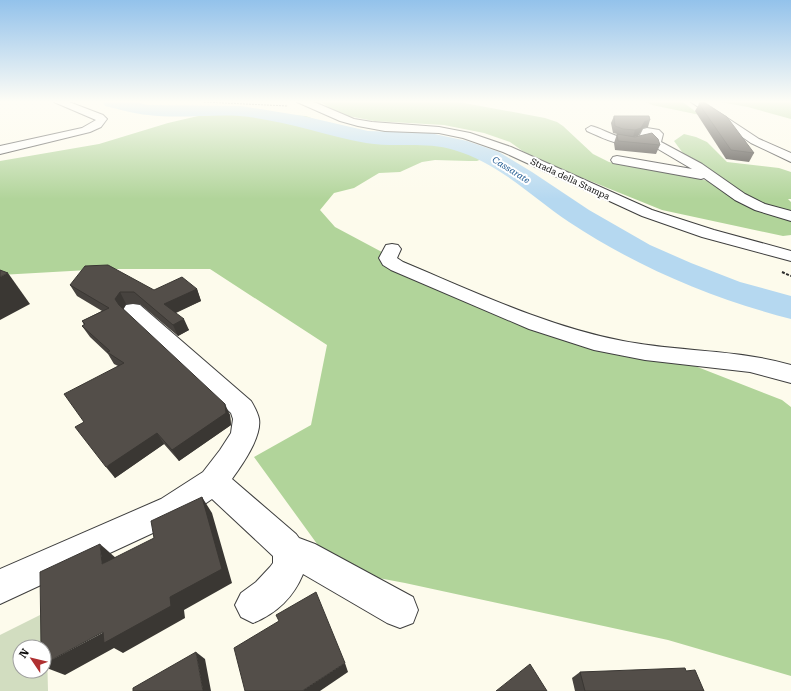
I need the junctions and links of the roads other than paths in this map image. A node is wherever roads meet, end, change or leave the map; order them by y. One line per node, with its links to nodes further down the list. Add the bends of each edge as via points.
1 (68, 134): 7 (street)
2 (462, 134): 13 (street, Strada della Stampa, via 533,162 644,212 705,233)
3 (605, 134): 4 (street, via 634,143 644,139)
4 (646, 134)
5 (656, 134): 10 (street, via 657,144)
6 (745, 134): 8 (street)
7 (0, 150)
8 (787, 155)
9 (617, 160): 10 (street)
10 (709, 176): 11 (street, via 750,202)
11 (791, 216)
12 (392, 249): 15 (street, via 388,258 397,266 512,315 570,336 625,349 761,366)
13 (791, 256)
14 (133, 310): 16 (street, via 239,404 245,413 244,435)
15 (791, 374)
16 (213, 481): 17 (street, via 285,545); 18 (street, via 172,509)
17 (289, 552): 19 (street, via 288,568 282,580 265,598); 20 (street, via 303,556)
18 (0, 587)
19 (254, 605)
20 (400, 610)

